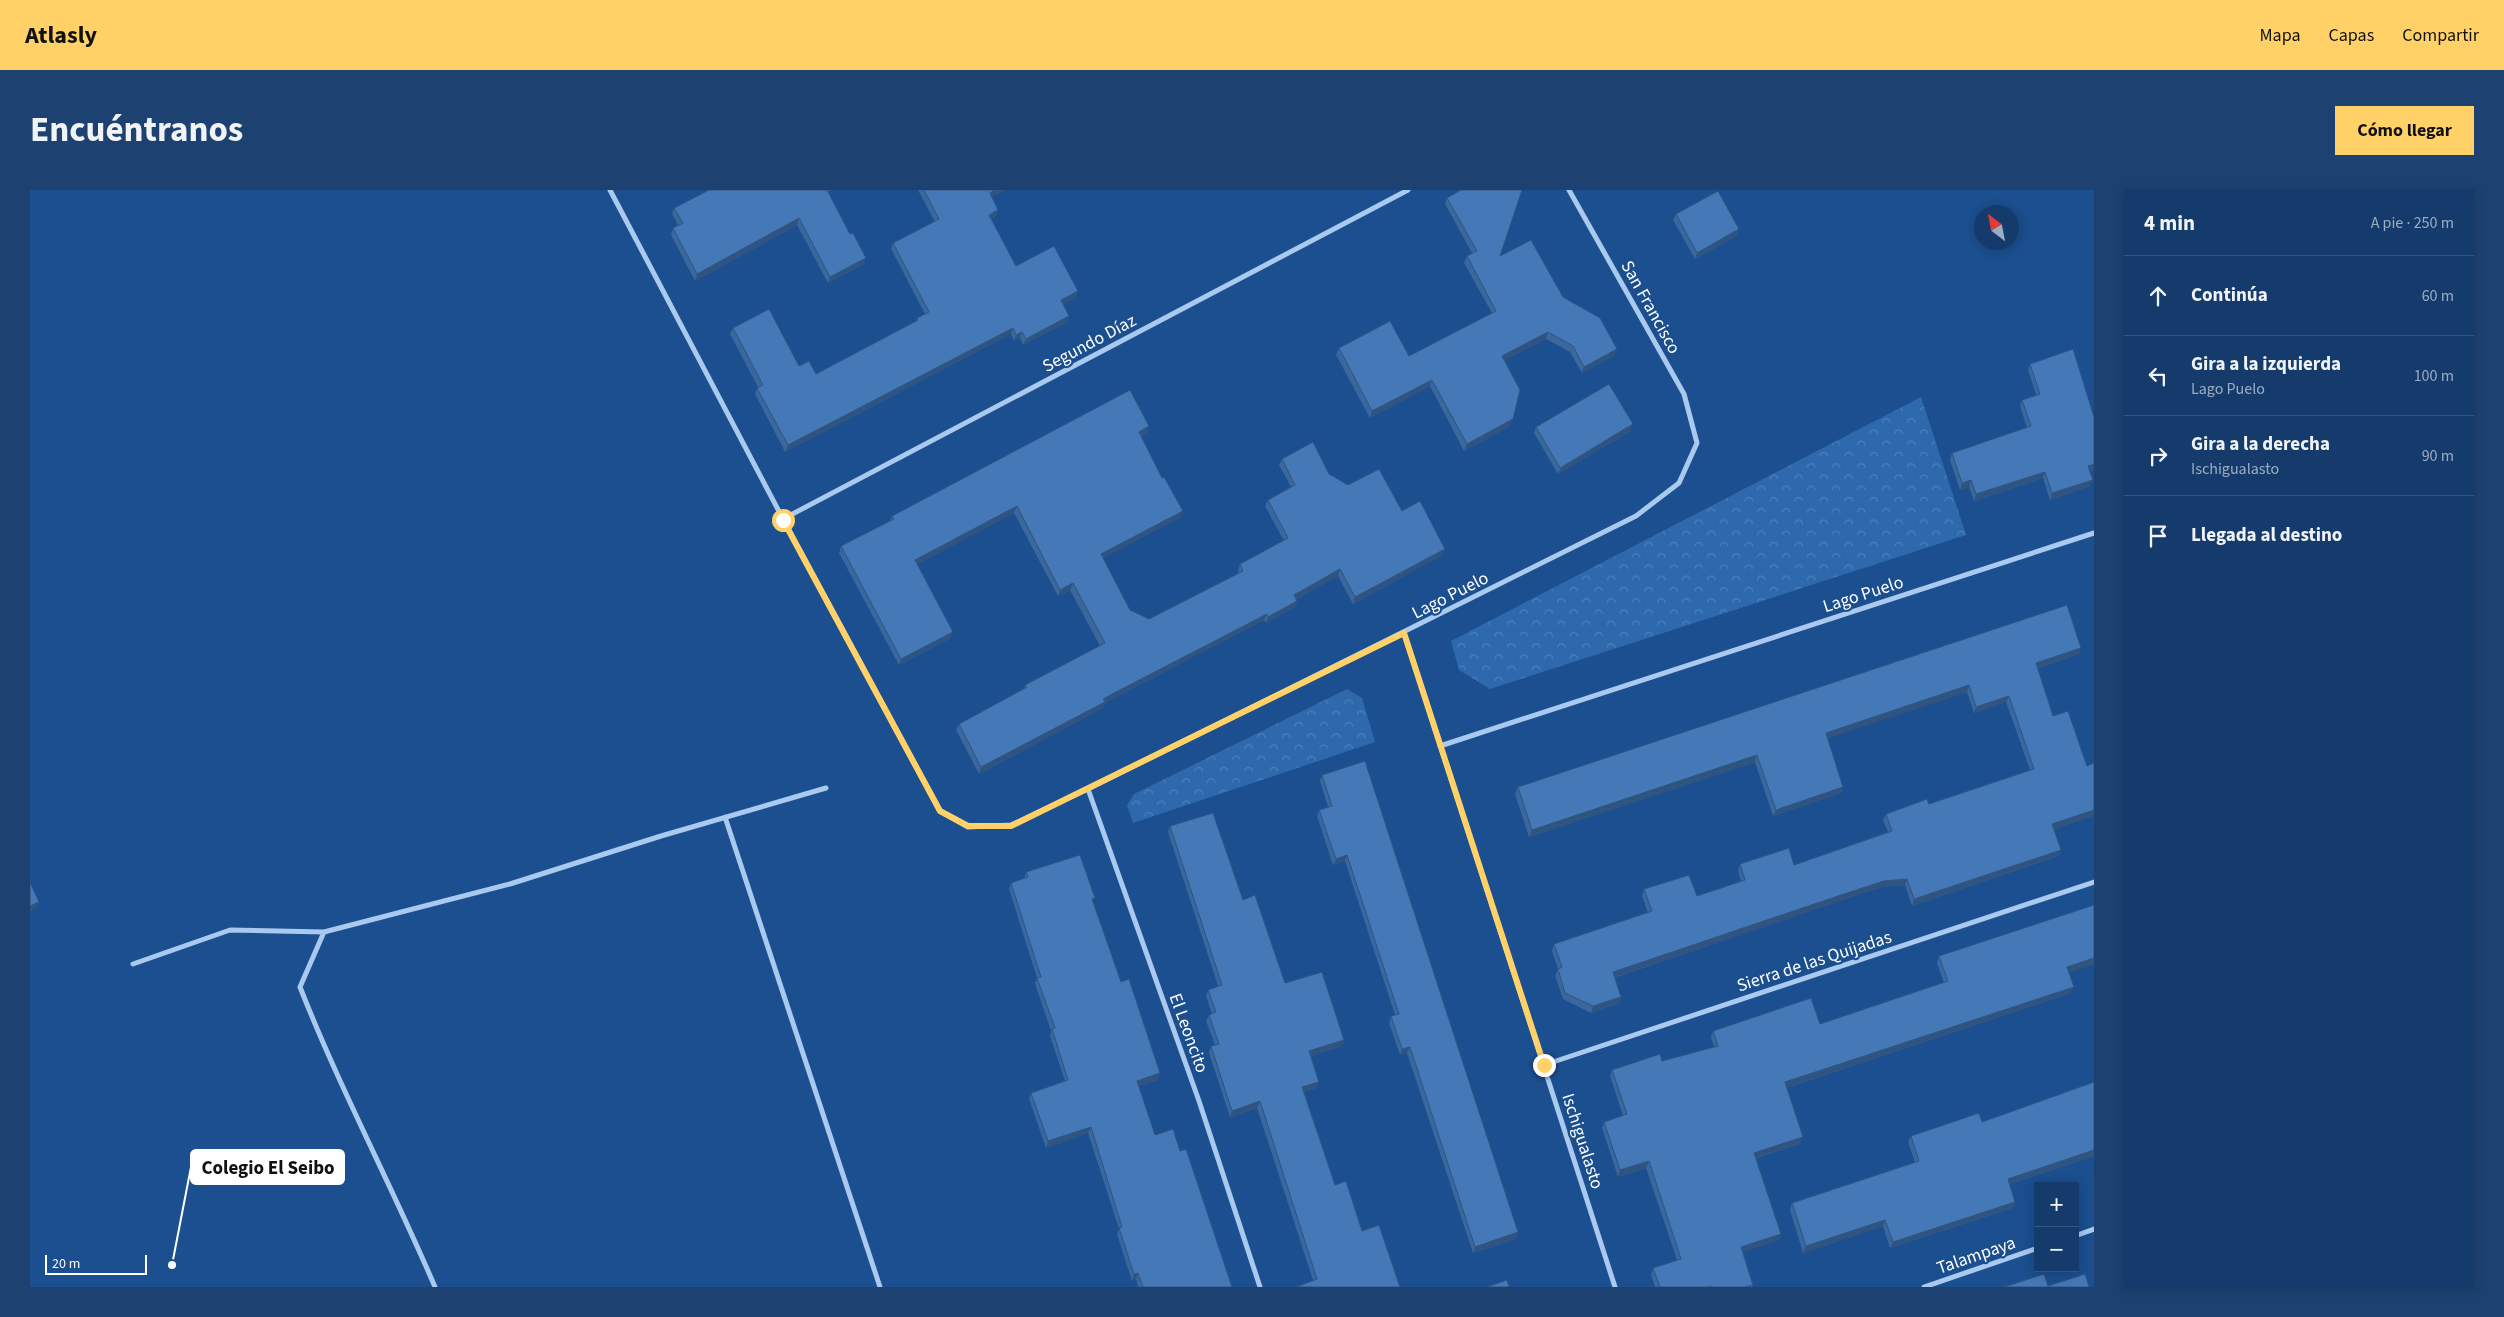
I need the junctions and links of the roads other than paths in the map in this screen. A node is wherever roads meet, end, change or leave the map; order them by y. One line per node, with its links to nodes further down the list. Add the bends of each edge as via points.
1 (1408, 190): 5 (street, Segundo Díaz)
2 (1569, 190): 4 (street, San Francisco, via 1684,394)
3 (613, 191): 5 (street)
4 (1697, 443): 7 (street, Lago Puelo, via 1679,483 1636,516)
5 (783, 520): 10 (street, Lago Puelo, via 940,811 968,826 1011,826)
6 (2094, 533): 8 (street, Lago Puelo)
7 (1404, 633): 8 (street, Ischigualasto); 10 (street, Lago Puelo)
8 (1440, 746): 15 (street, Ischigualasto)
9 (826, 788): 11 (street)
10 (1088, 789): 21 (street, El Leoncito, via 1199,1101)
11 (725, 817): 13 (street, via 510,884); 20 (street)
12 (2094, 882): 15 (street, Sierra de las Quijadas)
13 (324, 932): 14 (street, via 230,930); 19 (street, via 300,986)
14 (133, 964)
15 (1544, 1065): 22 (street, Ischigualasto)
16 (2094, 1230): 17 (street)
17 (2079, 1235)
18 (2034, 1249): 23 (street, Talampaya)
19 (435, 1287)
20 (880, 1287)
21 (1260, 1287)
22 (1615, 1287)
23 (1924, 1287)

